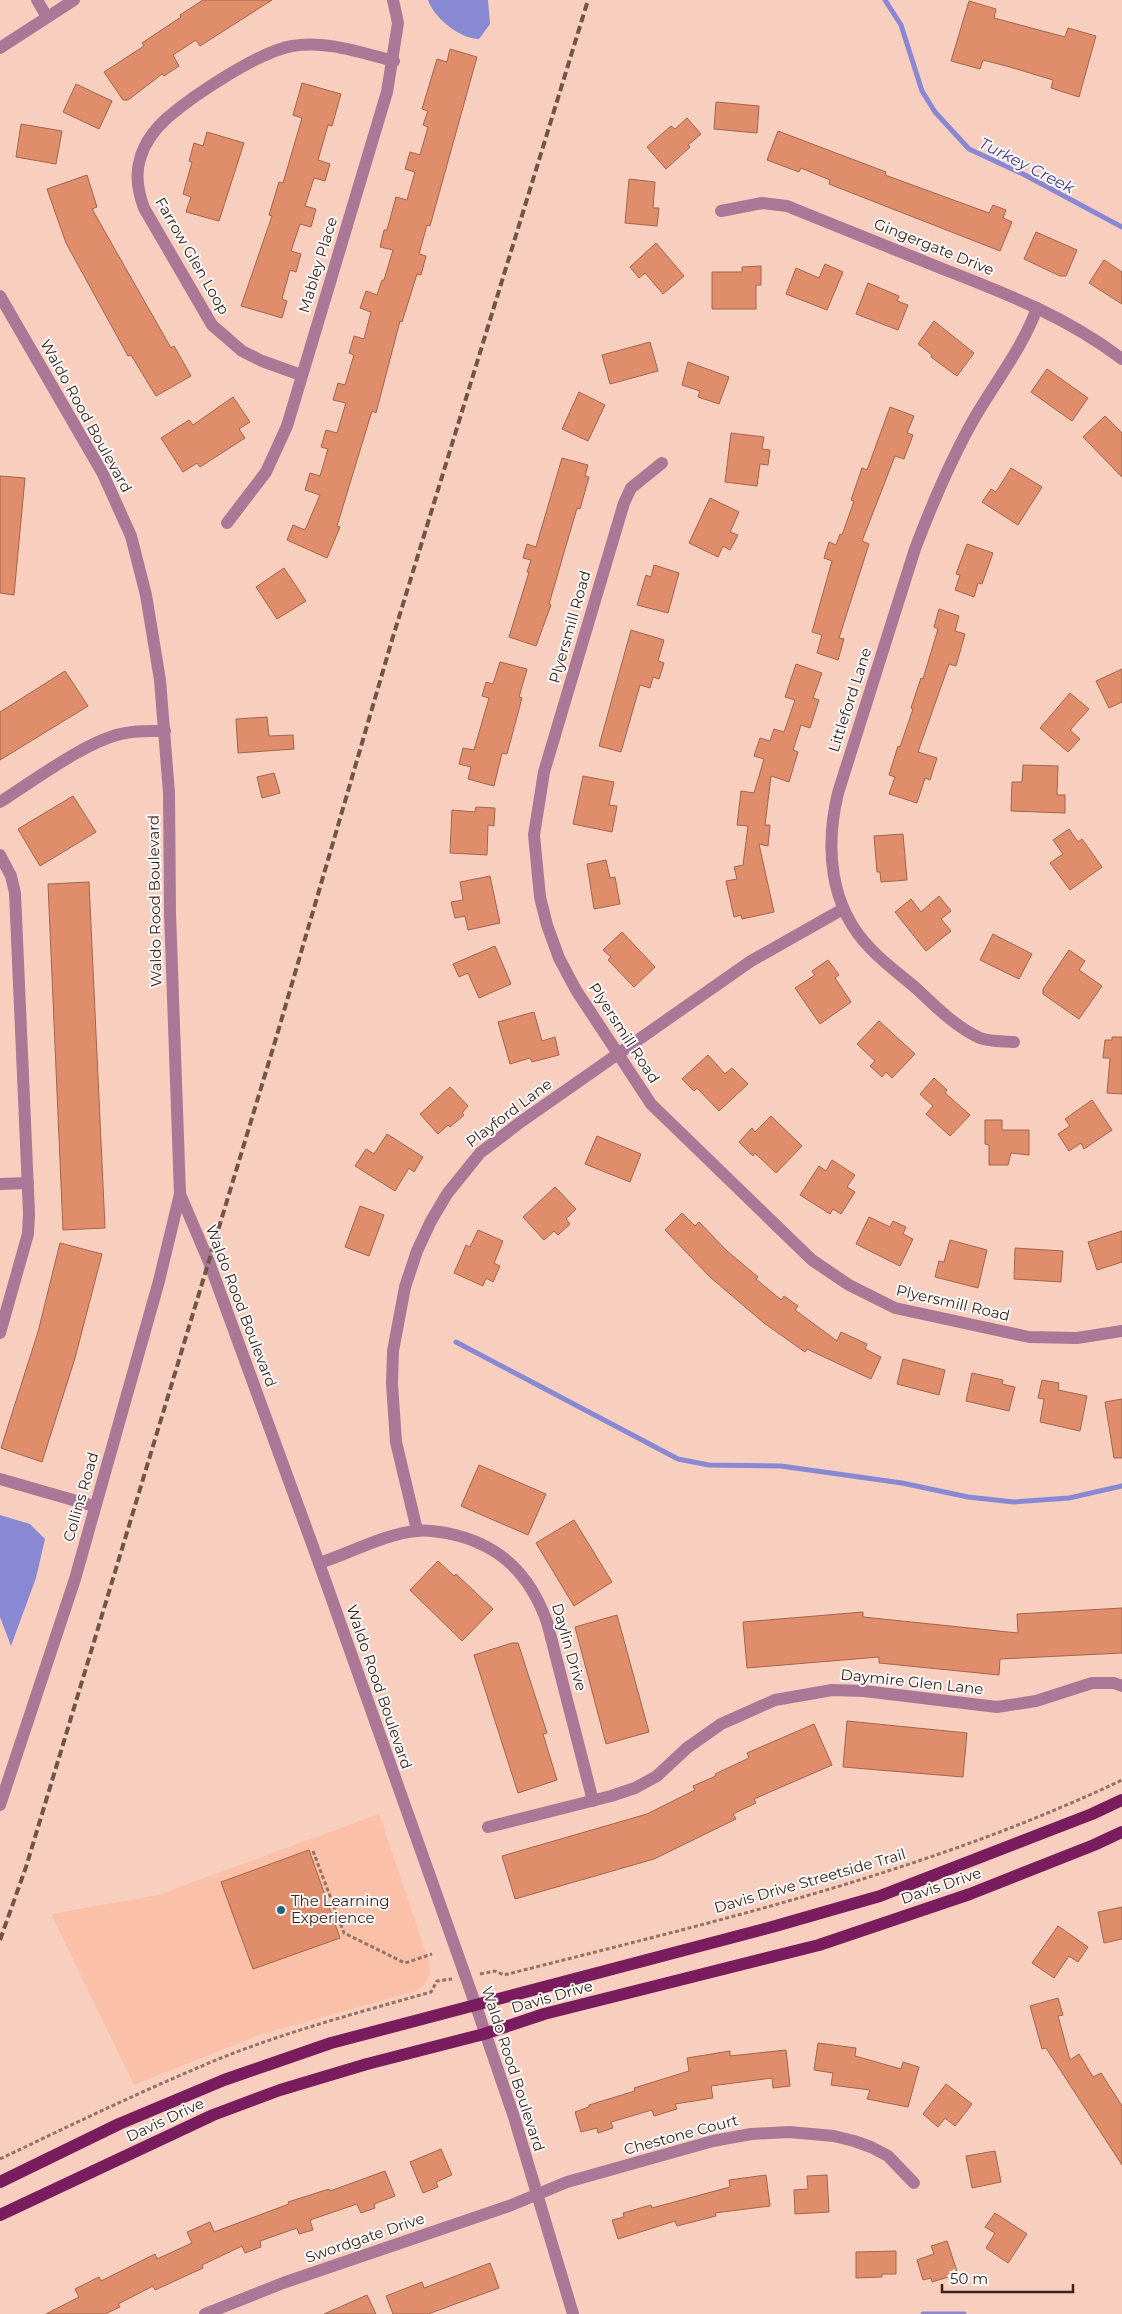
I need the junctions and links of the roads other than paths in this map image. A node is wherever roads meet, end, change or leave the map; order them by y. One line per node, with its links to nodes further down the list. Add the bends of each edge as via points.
1 (36, 0): 4 (street)
2 (74, 0): 4 (street)
3 (393, 0): 6 (street, Mabley Place, via 398,23)
4 (47, 17): 5 (street)
5 (0, 48)
6 (394, 61): 11 (street, Mabley Place); 11 (street, Farrow Glen Loop, via 323,45 276,50 251,62 166,119 144,147 139,160 138,192 144,208 212,325 242,351)
7 (721, 211): 9 (street, Gingergate Drive, via 762,203 788,206)
8 (0, 296): 14 (street, Waldo Rood Boulevard, via 103,474 131,536 146,595)
9 (1037, 308): 10 (street, Gingergate Drive, via 1077,327); 17 (street, Littleford Lane, via 1029,329 959,447 915,549 831,821 832,862)
10 (1122, 359)
11 (301, 375): 13 (street, Mabley Place, via 278,450 266,472)
12 (662, 463): 19 (street, Plyersmill Road, via 631,488 624,503 544,772 534,835 540,897 559,958)
13 (227, 523)
14 (165, 730): 15 (street, via 126,732 110,737); 22 (street, Waldo Rood Boulevard)
15 (0, 802)
16 (0, 855): 20 (street, via 11,876 15,893)
17 (843, 909): 18 (street, Littleford Lane, via 870,949 954,1022 982,1038); 19 (street, Playford Lane, via 750,961)
18 (1014, 1042)
19 (618, 1054): 23 (street, Plyersmill Road, via 651,1104 812,1260 849,1285 895,1308 1029,1337 1077,1338); 27 (street, Playford Lane, via 480,1153 447,1194 417,1251 397,1322 392,1384 396,1442)
20 (28, 1183): 21 (street); 24 (street, via 28,1234)
21 (0, 1184)
22 (180, 1194): 26 (street, Collins Road, via 160,1281); 28 (street, Waldo Rood Boulevard, via 209,1262)
23 (1122, 1331)
24 (0, 1333)
25 (0, 1479): 26 (street)
26 (94, 1506): 32 (street, Collins Road, via 75,1579)
27 (418, 1530): 28 (street, Daylin Drive); 31 (street, Daylin Drive, via 467,1538 488,1547 505,1558 531,1586 547,1622)
28 (318, 1563): 35 (street, Waldo Rood Boulevard)
29 (1122, 1686): 31 (street, Daymire Glen Lane, via 1092,1683 1036,1701 997,1707 864,1691 832,1690 774,1700 721,1724 687,1748 657,1776)
30 (1122, 1800): 35 (main road, Davis Drive, via 880,1896)
31 (593, 1801): 33 (street, Daymire Glen Lane)
32 (0, 1805)
33 (488, 1827)
34 (1122, 1832): 36 (main road, Davis Drive, via 970,1894 819,1945 544,2014)
35 (476, 2006): 36 (street, Waldo Rood Boulevard); 37 (main road, Davis Drive, via 331,2043 224,2080 119,2124)
36 (484, 2034): 39 (street, Waldo Rood Boulevard, via 514,2117); 40 (main road, Davis Drive, via 315,2080 213,2115)
37 (0, 2182)
38 (914, 2183): 39 (street, Chestone Court, via 888,2156 854,2141 789,2132 713,2141 566,2182)
39 (536, 2195): 41 (street, Swordgate Drive, via 283,2283); 42 (street, Waldo Rood Boulevard)
40 (0, 2215)
41 (205, 2314)
42 (573, 2314)

